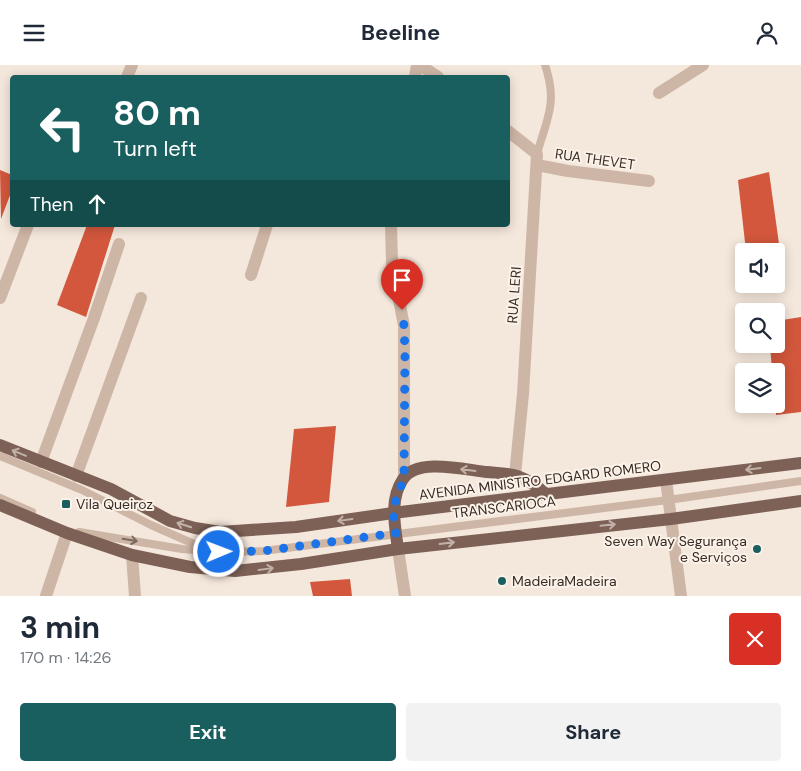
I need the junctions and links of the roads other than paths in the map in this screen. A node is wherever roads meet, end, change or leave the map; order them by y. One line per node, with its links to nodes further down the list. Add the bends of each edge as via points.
1 (419, 65): 4 (street)
2 (545, 65): 7 (lane, via 552,97)
3 (703, 65): 5 (street)
4 (435, 75)
5 (660, 93)
6 (510, 133): 7 (street)
7 (537, 160): 8 (street, RUA THEVET, via 568,171); 21 (street, RUA LERI)
8 (649, 181)
9 (27, 227): 14 (street)
10 (266, 227): 13 (street)
11 (391, 227): 22 (street, via 392,263 404,326)
12 (119, 244): 18 (street)
13 (251, 275)
14 (0, 298)
15 (141, 298): 20 (street)
16 (0, 445): 18 (main road, AVENIDA MINISTRO EDGARD ROMERO, one-way to 16)
17 (0, 456): 35 (lane, TRANSCARIOCA, via 82,489)
18 (42, 462): 20 (main road, AVENIDA MINISTRO EDGARD ROMERO)
19 (801, 463): 23 (main road, AVENIDA MINISTRO EDGARD ROMERO, one-way to 23)
20 (76, 475): 30 (main road, AVENIDA MINISTRO EDGARD ROMERO, one-way to 20, via 296,527 220,532 170,521 111,489)
21 (515, 475): 22 (main road, one-way to 22, via 434,466 416,469); 25 (main road)
22 (404, 478): 30 (main road)
23 (666, 480): 25 (main road, AVENIDA MINISTRO EDGARD ROMERO); 27 (street)
24 (801, 481): 27 (lane, TRANSCARIOCA)
25 (546, 494): 30 (main road, AVENIDA MINISTRO EDGARD ROMERO)
26 (0, 498): 35 (lane, TRANSCARIOCA, one-way to 35, via 81,533)
27 (668, 500): 31 (street); 33 (lane, TRANSCARIOCA)
28 (801, 501): 31 (main road)
29 (0, 505): 32 (main road)
30 (393, 513): 33 (main road)
31 (671, 519): 34 (main road, one-way to 31); 40 (street)
32 (67, 533): 36 (main road); 37 (street)
33 (396, 533): 34 (main road); 35 (lane, TRANSCARIOCA, via 263,551)
34 (398, 549): 36 (main road, one-way to 34, via 190,567 235,571); 39 (street)
35 (209, 551)
36 (132, 555): 38 (street)
37 (46, 596)
38 (135, 596)
39 (405, 596)
40 (682, 596)

